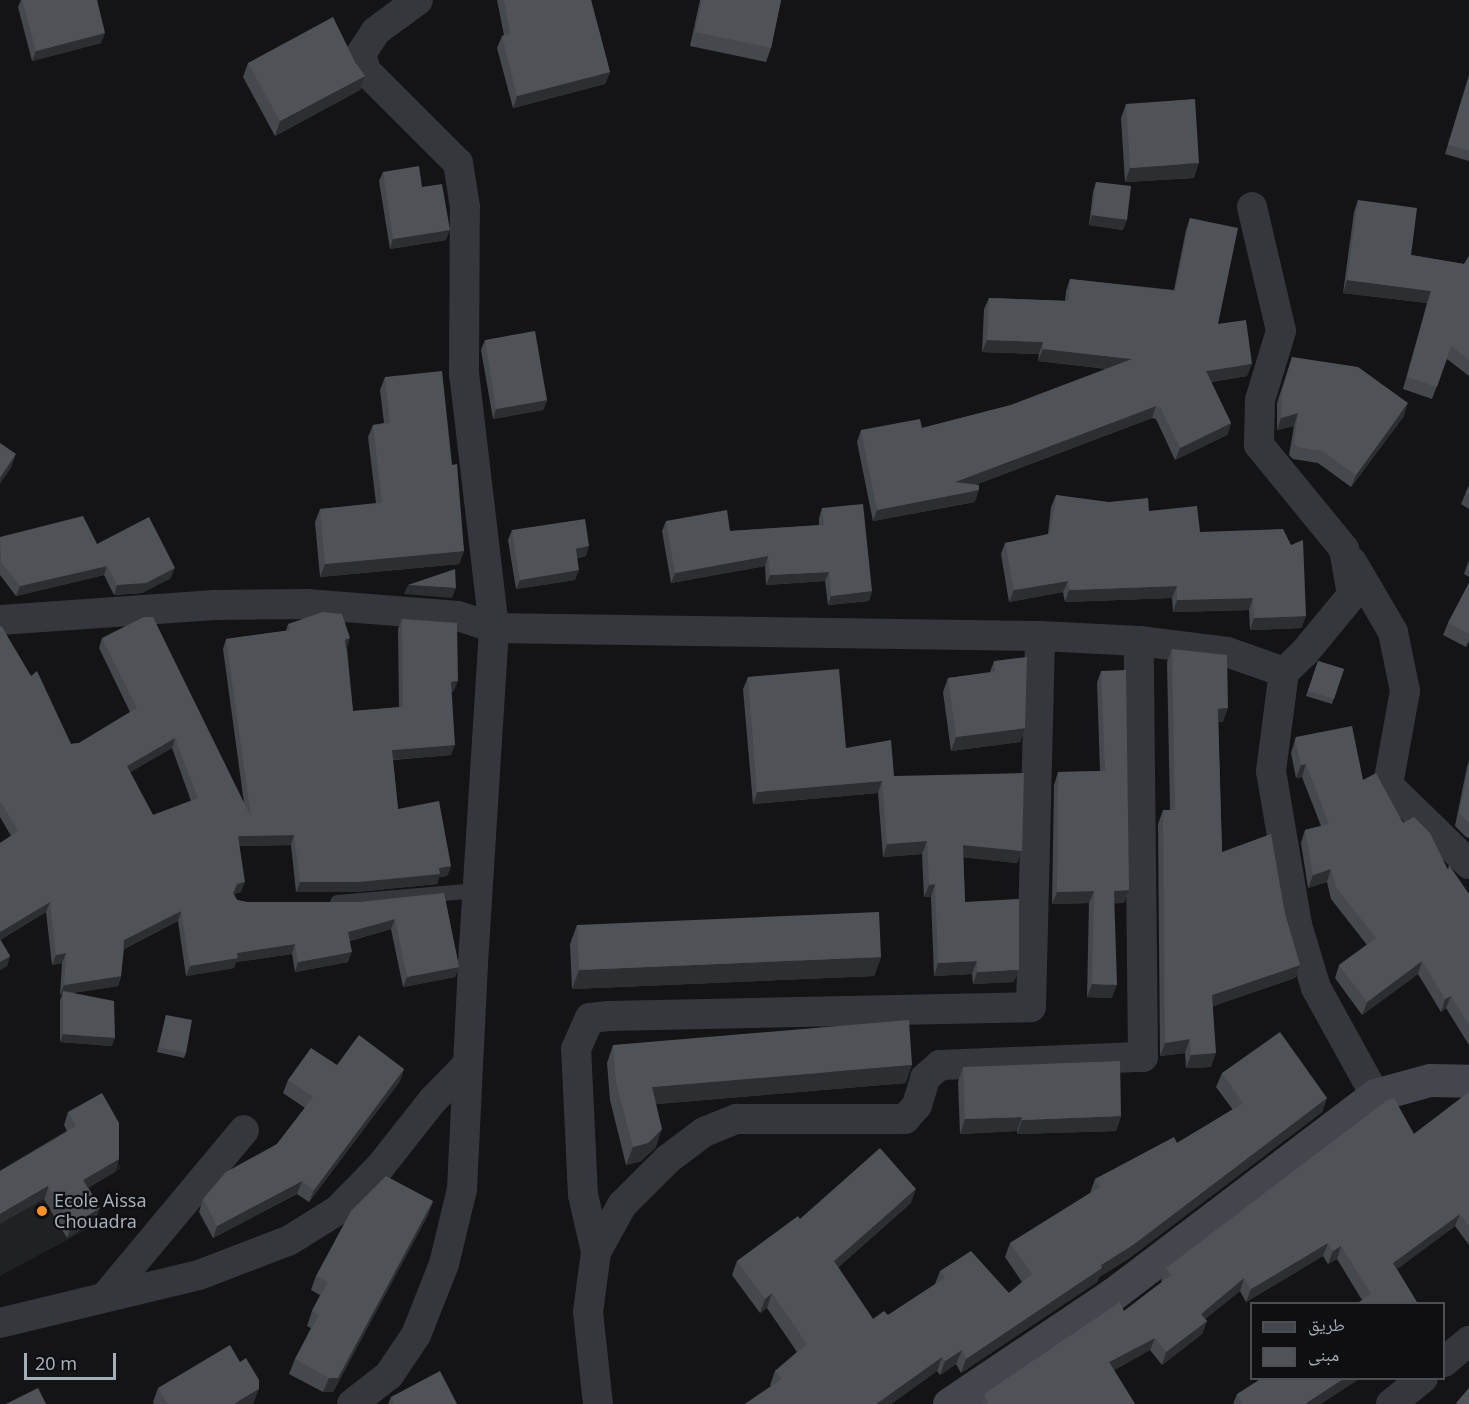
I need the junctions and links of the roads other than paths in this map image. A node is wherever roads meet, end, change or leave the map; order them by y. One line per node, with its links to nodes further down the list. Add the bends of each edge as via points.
1 (418, 0): 5 (street, via 376,31 361,54 366,71 458,163 465,207 464,374)
2 (1252, 207): 3 (street, via 1281,331 1260,400 1259,445)
3 (1344, 549): 8 (street, via 1352,595); 9 (street, via 1393,632 1406,692 1388,785)
4 (0, 620): 5 (street, via 214,605 307,604 458,616)
5 (495, 628): 6 (street); 10 (street)
6 (1040, 636): 7 (street); 16 (street, via 1031,1007 590,1018 576,1049 583,1195)
7 (1139, 641): 8 (street, via 1227,652); 16 (street, via 1143,1058 940,1065 925,1078 917,1105 904,1119 737,1119 704,1132 668,1159 622,1205)
8 (1284, 672): 14 (street, via 1271,771 1298,925 1316,988)
9 (1469, 864)
10 (477, 890): 11 (lane); 12 (street)
11 (321, 902)
12 (468, 1064): 17 (street, via 338,1210 290,1240 199,1275); 21 (street, via 457,1218 416,1335)
13 (1469, 1081): 14 (street, via 1430,1080)
14 (1375, 1095): 26 (street, via 1113,1294)
15 (244, 1130): 17 (street)
16 (596, 1252): 25 (street, via 588,1312)
17 (105, 1297): 18 (street)
18 (0, 1323)
19 (1469, 1341): 20 (street)
20 (1445, 1360)
21 (389, 1375): 23 (street); 24 (street)
22 (1421, 1380): 27 (street)
23 (352, 1404)
24 (375, 1404)
25 (598, 1404)
26 (949, 1404)
27 (1391, 1404)

